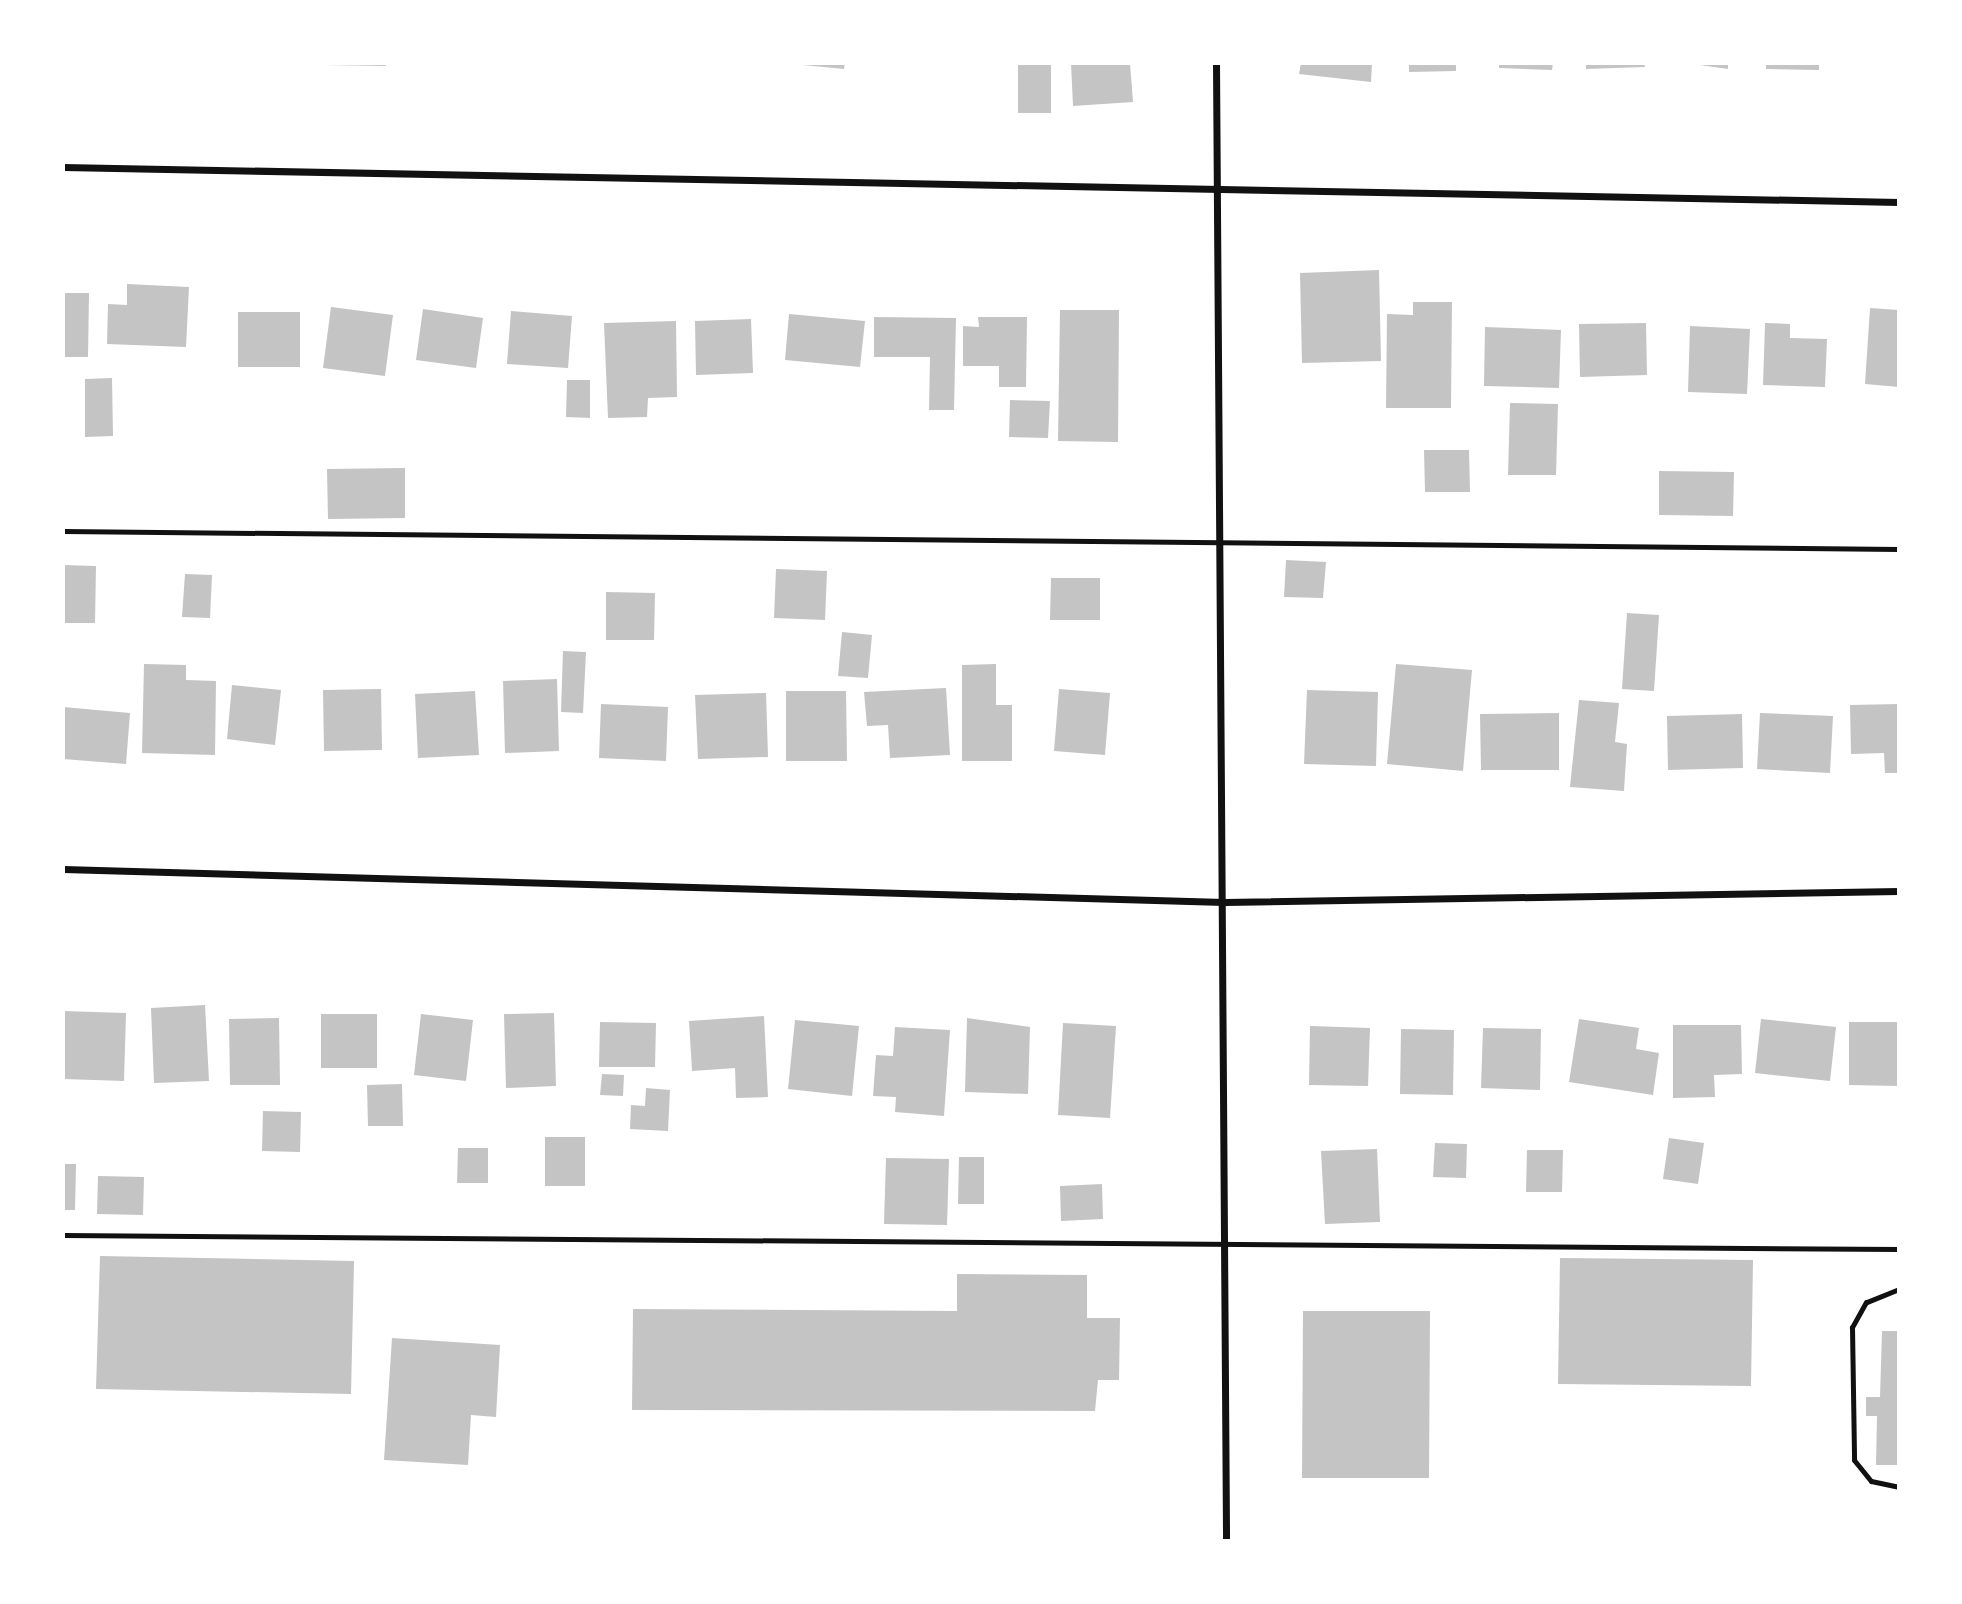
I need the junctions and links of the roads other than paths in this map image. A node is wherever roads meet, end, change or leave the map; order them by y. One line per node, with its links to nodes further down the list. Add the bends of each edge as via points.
1 (1216, 63): 3 (street)
2 (63, 167): 3 (street)
3 (1215, 191): 4 (street); 6 (street)
4 (1899, 202)
5 (63, 531): 6 (lane)
6 (1219, 540): 7 (lane); 10 (street)
7 (1899, 550)
8 (63, 869): 10 (street)
9 (1899, 891): 10 (street)
10 (1224, 902): 12 (street)
11 (63, 1235): 12 (lane)
12 (1222, 1243): 13 (lane); 16 (street)
13 (1899, 1249)
14 (1899, 1289): 15 (lane, via 1866,1302 1852,1327 1854,1460 1871,1481)
15 (1899, 1487)
16 (1226, 1541)

